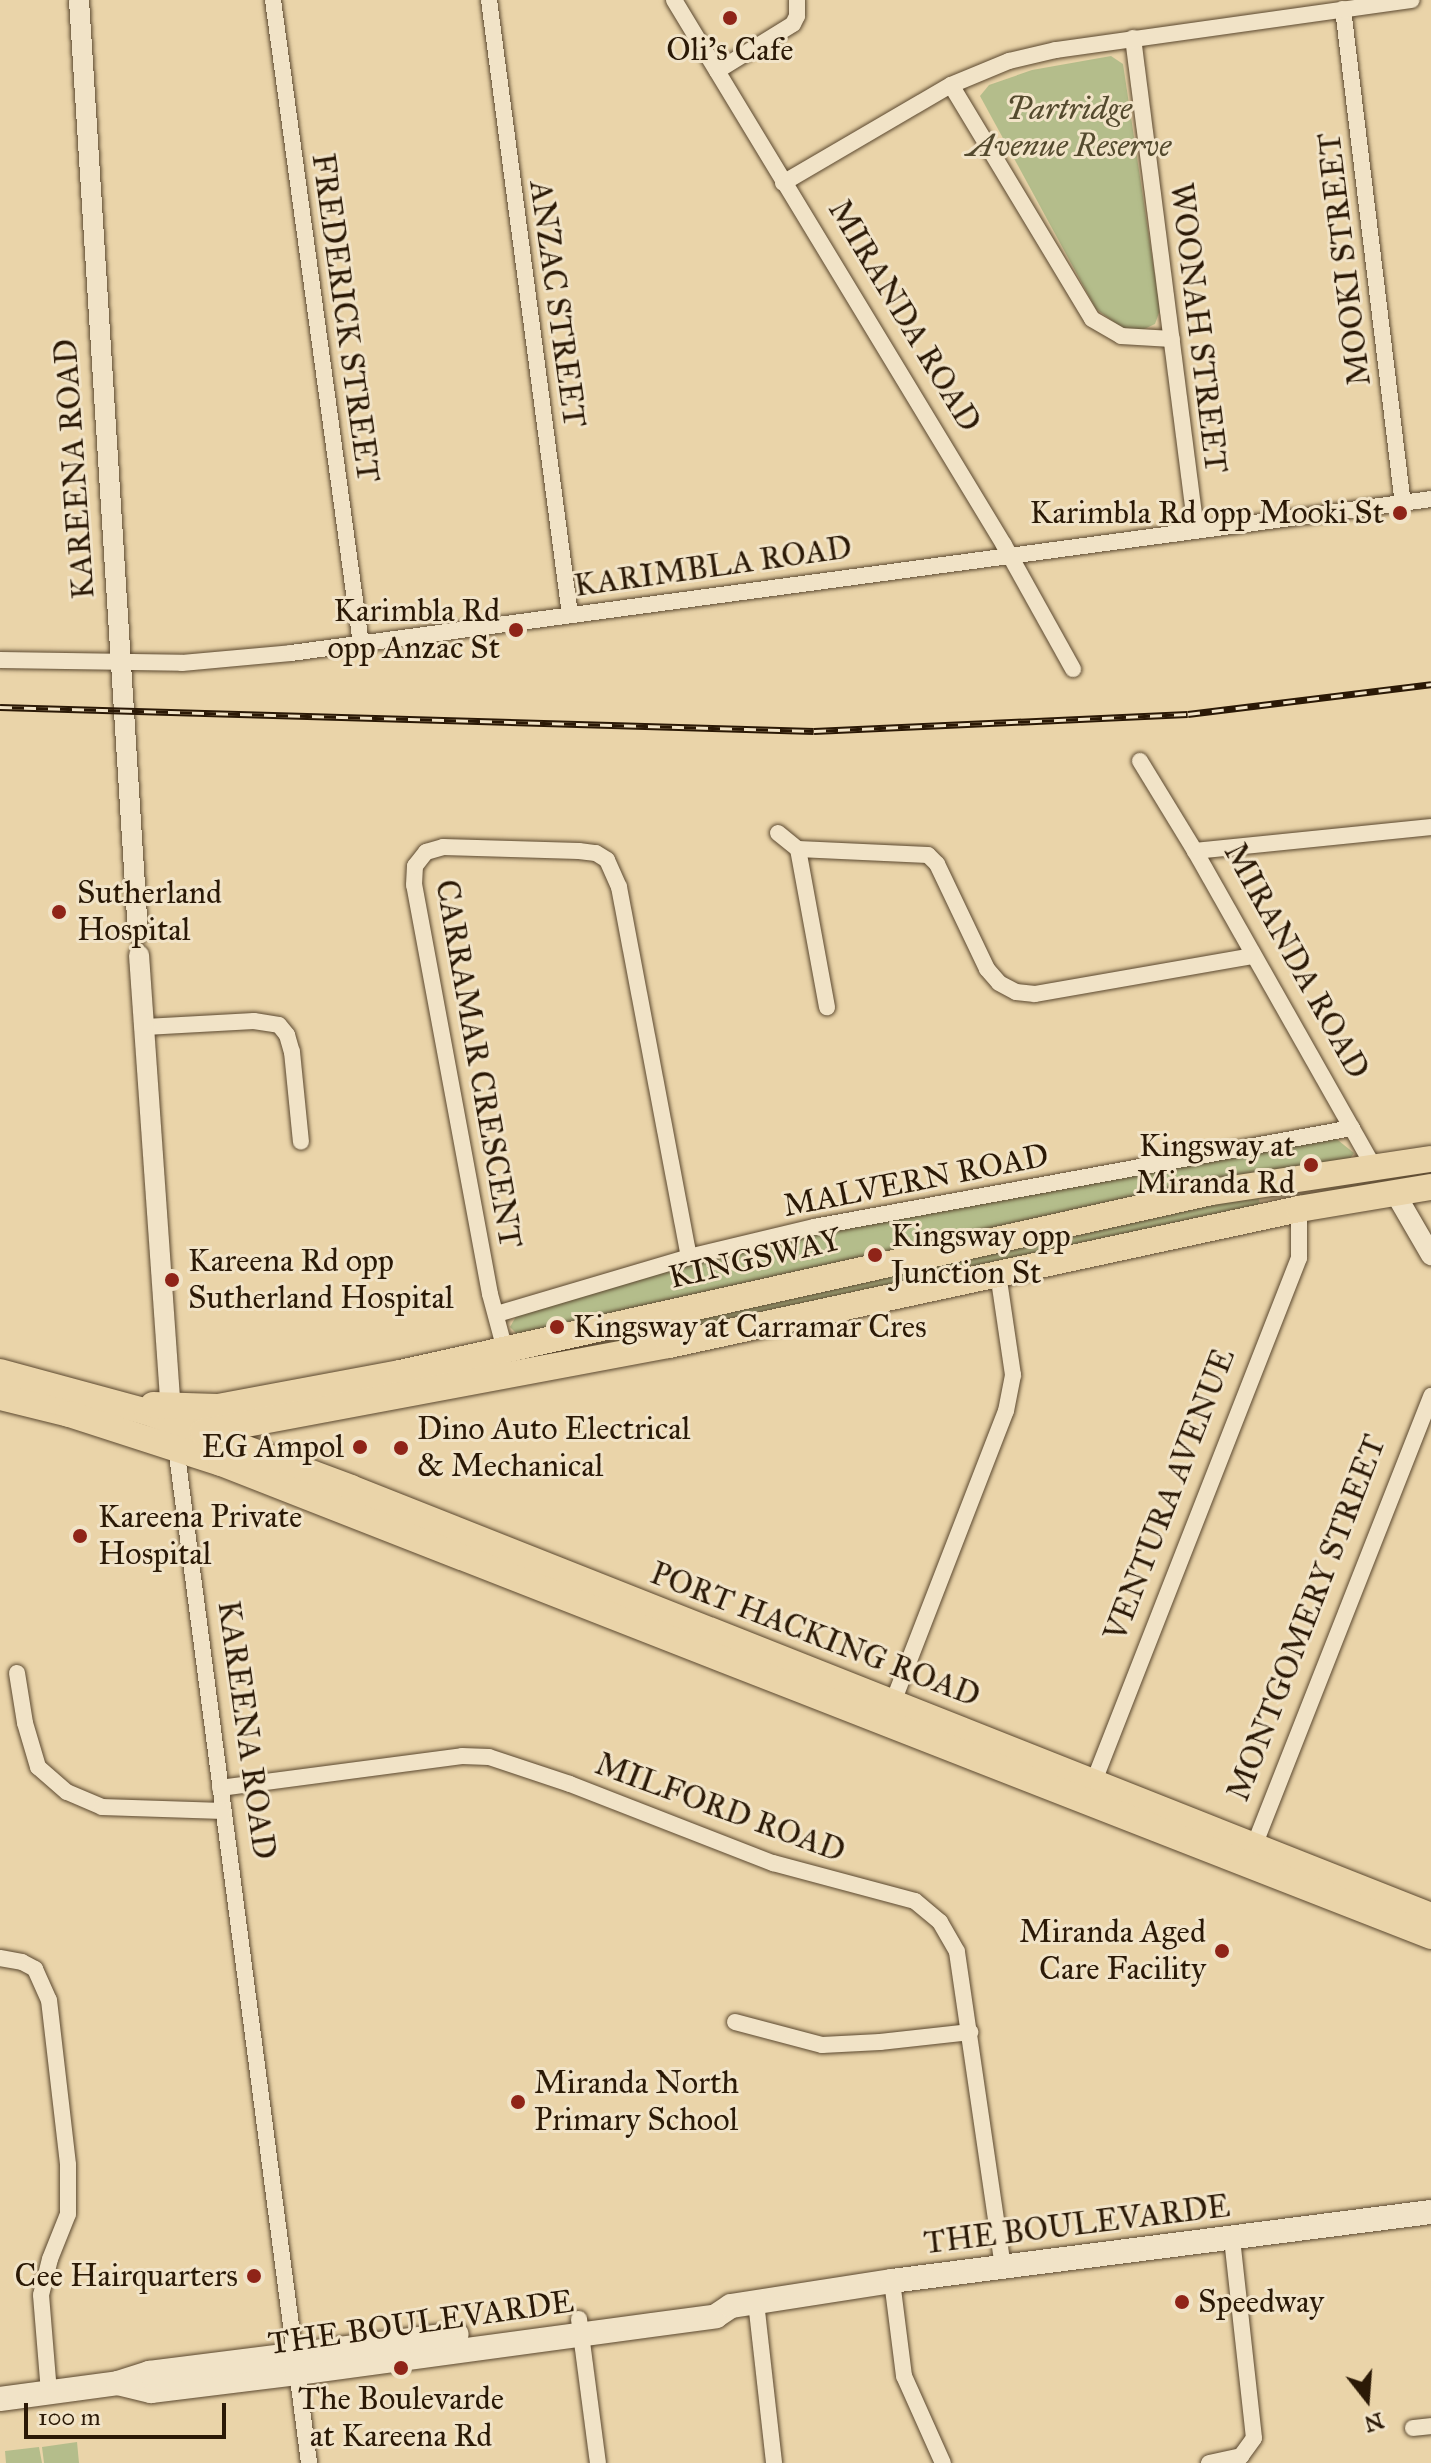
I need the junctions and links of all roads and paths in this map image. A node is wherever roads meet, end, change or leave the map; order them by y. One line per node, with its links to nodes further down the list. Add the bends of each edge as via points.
1 (79, 0): 20 (street, KAREENA ROAD)
2 (273, 0): 18 (street, FREDERICK STREET)
3 (489, 0): 17 (street, ANZAC STREET)
4 (674, 0): 9 (street, MIRANDA ROAD)
5 (797, 0): 9 (street, via 793,24)
6 (1411, 0): 7 (street)
7 (1343, 9): 8 (street); 14 (street, MOOKI STREET)
8 (1133, 38): 10 (street, via 1030,55); 12 (street, WOONAH STREET)
9 (717, 71): 11 (street, MIRANDA ROAD)
10 (951, 85): 11 (street); 12 (street, via 1089,316 1121,336)
11 (783, 183): 16 (street, MIRANDA ROAD)
12 (1172, 339): 15 (street, WOONAH STREET)
13 (1431, 499): 14 (street, KARIMBLA ROAD)
14 (1403, 502): 15 (street, KARIMBLA ROAD)
15 (1196, 529): 16 (street, KARIMBLA ROAD)
16 (1010, 555): 17 (street, KARIMBLA ROAD); 21 (street, MIRANDA ROAD)
17 (570, 615): 18 (street, KARIMBLA ROAD)
18 (361, 644): 20 (street, KARIMBLA ROAD, via 182,663)
19 (0, 660): 20 (street, KARIMBLA ROAD)
20 (122, 663): 29 (street, KAREENA ROAD, via 138,933 127,946 139,955)
21 (1073, 669)
22 (1140, 761): 26 (street, MIRANDA ROAD)
23 (1431, 827): 26 (street)
24 (778, 833): 25 (street)
25 (798, 849): 27 (street, via 928,855 987,969 1016,992 1035,994); 28 (street)
26 (1195, 851): 27 (street, MIRANDA ROAD)
27 (1253, 956): 30 (street, MIRANDA ROAD)
28 (827, 1007)
29 (145, 1027): 31 (street, via 254,1021 279,1025 290,1042); 47 (street, KAREENA ROAD)
30 (1352, 1128): 33 (street, MIRANDA ROAD); 38 (street, MALVERN ROAD, via 814,1227)
31 (301, 1142)
32 (1431, 1159): 33 (main road, KINGSWAY)
33 (1374, 1167): 35 (main road, MIRANDA ROAD); 41 (main road, KINGSWAY, via 1212,1192)
34 (1431, 1187): 35 (main road, KINGSWAY)
35 (1395, 1193): 36 (main road, KINGSWAY); 37 (street)
36 (1299, 1209): 39 (main road, KINGSWAY); 52 (street, VENTURA AVENUE, via 1299,1258)
37 (1431, 1255)
38 (689, 1257): 40 (street, MALVERN ROAD); 40 (street, CARRAMAR CRESCENT, via 619,887 607,860 579,851 443,847 426,852 415,866 414,885)
39 (998, 1274): 43 (main road, KINGSWAY); 50 (street, via 1013,1375 1006,1411)
40 (497, 1314): 41 (street, CARRAMAR CRESCENT)
41 (505, 1350): 43 (main road); 47 (main road, KINGSWAY, via 232,1405)
42 (0, 1372): 47 (main road, KINGSWAY, via 94,1396)
43 (511, 1377): 46 (main road, KINGSWAY)
44 (1431, 1396): 54 (street, MONTGOMERY STREET)
45 (0, 1397): 47 (main road, KINGSWAY, via 104,1424)
46 (323, 1410): 47 (main road, KINGSWAY); 48 (main road, via 298,1423 286,1437 286,1457)
47 (179, 1428): 48 (main road, PORT HACKING ROAD); 50 (main road, PORT HACKING ROAD); 51 (street, KAREENA ROAD)
48 (296, 1470): 50 (main road, PORT HACKING ROAD)
49 (17, 1673): 53 (street, via 38,1767 67,1792 102,1807)
50 (890, 1713): 52 (main road, PORT HACKING ROAD)
51 (220, 1788): 53 (street, KAREENA ROAD); 59 (street, MILFORD ROAD, via 462,1756 489,1757 773,1863 915,1901 946,1928 957,1952)
52 (1090, 1792): 54 (main road, PORT HACKING ROAD)
53 (223, 1811): 66 (street, KAREENA ROAD)
54 (1251, 1855): 55 (main road, PORT HACKING ROAD); 56 (main road, PORT HACKING ROAD)
55 (1431, 1916)
56 (1431, 1936)
57 (0, 1958): 67 (street, via 35,1969 49,2000 68,2165 68,2214 41,2295)
58 (735, 2022): 59 (street, via 822,2045)
59 (970, 2032): 62 (street, MILFORD ROAD)
60 (1431, 2212): 61 (main road, THE BOULEVARDE)
61 (1232, 2238): 62 (main road, THE BOULEVARDE); 75 (street, via 1254,2438 1241,2456)
62 (1003, 2267): 63 (main road, THE BOULEVARDE)
63 (892, 2281): 64 (main road, THE BOULEVARDE); 74 (street, via 904,2376)
64 (756, 2302): 65 (main road, THE BOULEVARDE, via 731,2306 713,2300); 73 (street)
65 (580, 2326): 66 (main road, THE BOULEVARDE); 72 (street)
66 (296, 2364): 67 (main road, THE BOULEVARDE, via 151,2391 118,2383); 71 (street, KAREENA ROAD)
67 (49, 2392): 68 (main road, THE BOULEVARDE)
68 (0, 2399)
69 (1431, 2426): 70 (street)
70 (1413, 2428)
71 (309, 2463)
72 (598, 2463)
73 (774, 2463)
74 (943, 2463)
75 (1209, 2463)

